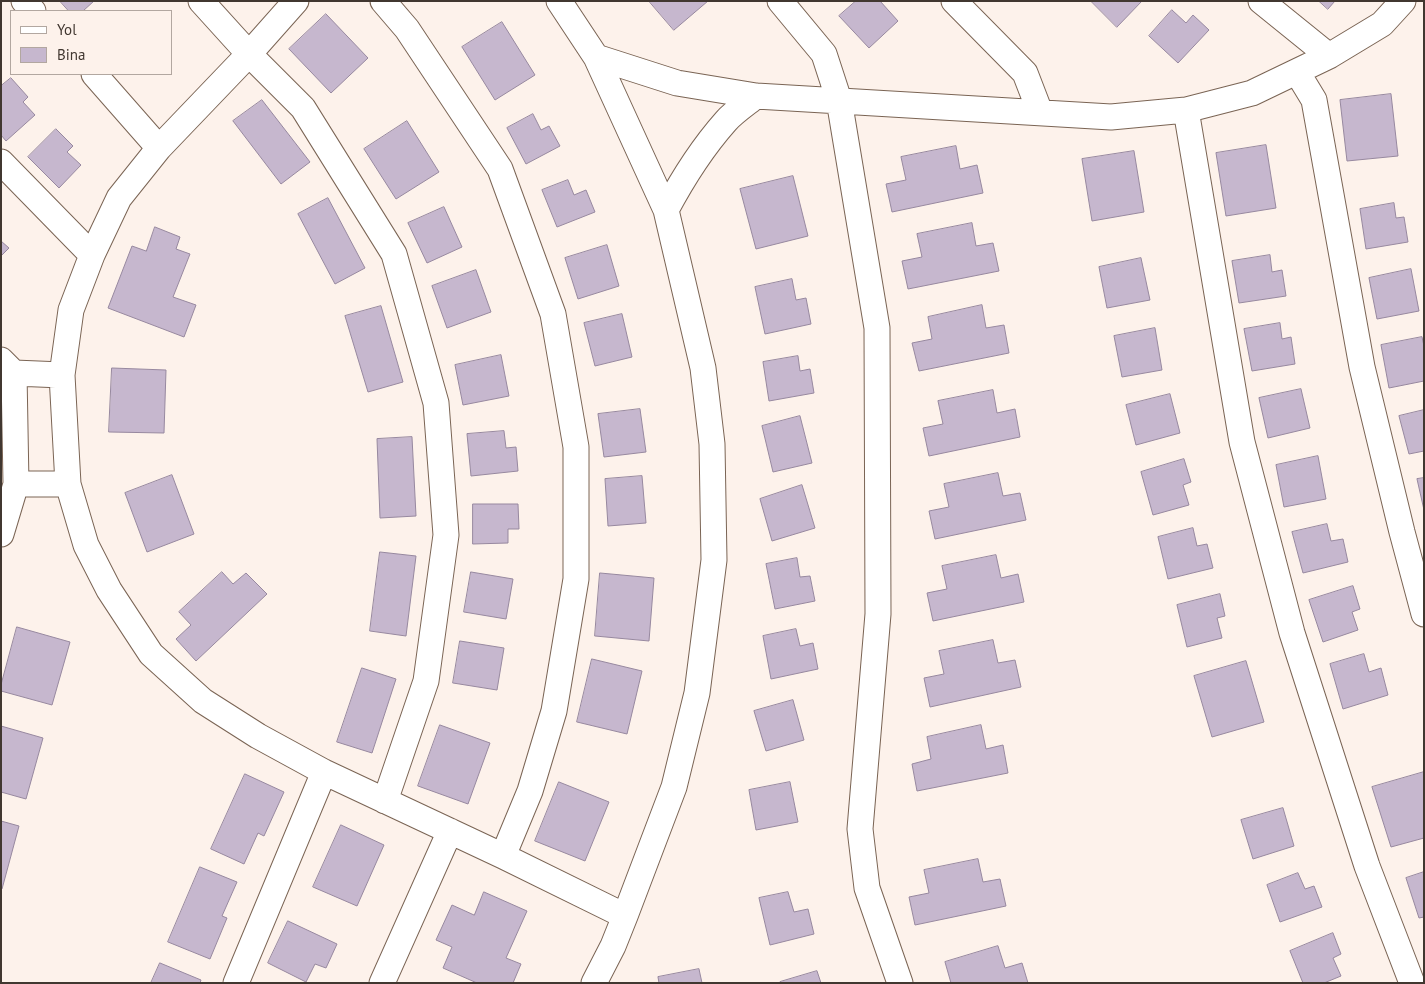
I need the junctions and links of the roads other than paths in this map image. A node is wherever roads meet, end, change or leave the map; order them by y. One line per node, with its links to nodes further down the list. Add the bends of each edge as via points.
1 (24, 1): 10 (street)
2 (201, 1): 11 (street)
3 (296, 1): 11 (street)
4 (383, 1): 33 (street, via 407,29 500,169 554,314 576,447 576,579 554,711 530,791)
5 (559, 1): 12 (street)
6 (780, 1): 17 (street, via 824,54)
7 (954, 1): 19 (street, via 1025,73)
8 (1261, 1): 13 (street)
9 (1403, 1): 13 (street, via 1382,24)
10 (33, 10)
11 (249, 54): 20 (street); 31 (street, via 303,108 394,254 436,403 446,535 426,681)
12 (596, 56): 16 (street, via 677,83); 22 (street)
13 (1329, 56): 14 (street)
14 (1296, 72): 18 (street, via 1252,93); 29 (street, via 1314,100 1362,367)
15 (95, 75): 20 (street)
16 (756, 96): 17 (street); 22 (street, via 727,120 700,153)
17 (840, 100): 19 (street); 38 (street, via 877,328 878,614 860,829 866,888)
18 (1186, 110): 19 (street, via 1111,117); 39 (street, via 1242,442 1292,633 1367,866)
19 (1040, 112)
20 (160, 148): 23 (street, via 119,198)
21 (1, 162): 23 (street)
22 (666, 210): 34 (street, via 703,368 712,444 714,560 697,693 674,787)
23 (92, 255): 25 (street, via 71,310)
24 (7, 366): 25 (street); 26 (street)
25 (62, 375): 27 (street)
26 (16, 484): 27 (street); 28 (street)
27 (68, 484): 30 (street, via 86,545 109,590 151,654 204,701 258,736)
28 (1, 534)
29 (1424, 614)
30 (324, 772): 31 (street); 35 (street)
31 (385, 801): 32 (street)
32 (450, 831): 33 (street); 36 (street)
33 (502, 856): 34 (street)
34 (625, 916): 37 (street)
35 (236, 983)
36 (382, 983)
37 (594, 983)
38 (900, 983)
39 (1412, 983)

